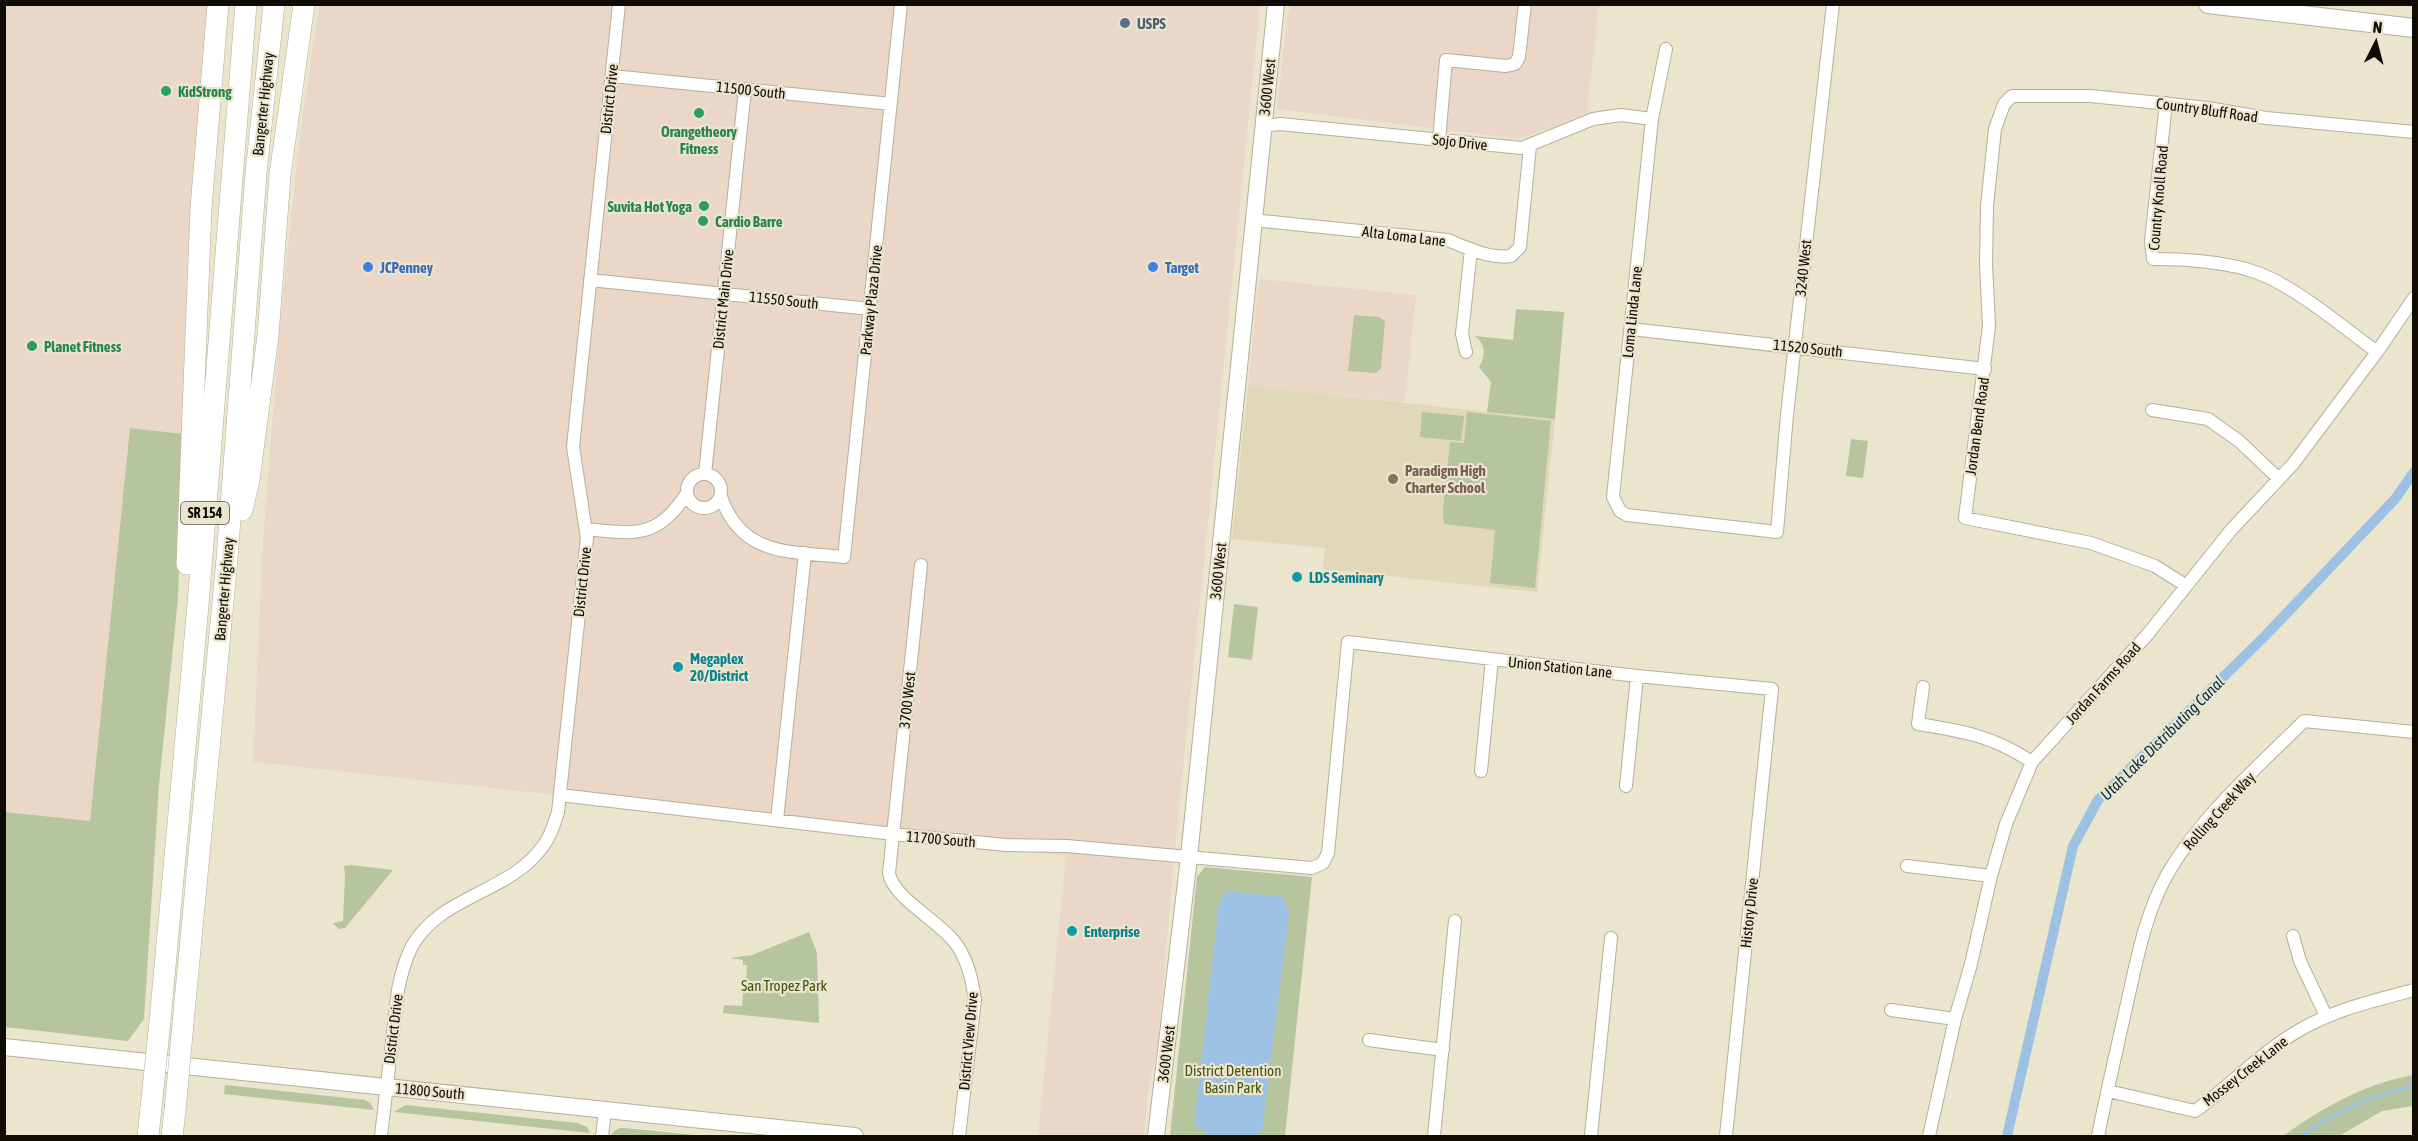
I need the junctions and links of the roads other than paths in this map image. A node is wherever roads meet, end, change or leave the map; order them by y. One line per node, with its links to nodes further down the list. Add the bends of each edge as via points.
1 (218, 4): 52 (highway, via 201,208 191,506 180,675)
2 (246, 4): 52 (highway, Bangerter Highway / SR 154)
3 (274, 4): 45 (highway, Bangerter Highway / SR 154, via 256,173)
4 (304, 4): 45 (highway, via 280,175 268,336 254,444 239,531)
5 (619, 4): 13 (street, District Drive)
6 (901, 4): 16 (street, Parkway Plaza Drive)
7 (1276, 4): 19 (main road, 3600 West)
8 (1525, 4): 21 (street, via 1520,57 1515,64 1446,60)
9 (1833, 4): 30 (street, 3240 West)
10 (2208, 4): 11 (main road)
11 (2414, 28)
12 (1666, 49): 18 (street, Loma Linda Lane)
13 (612, 76): 14 (street, 11500 South); 25 (street, District Drive)
14 (745, 89): 16 (street, 11500 South); 26 (street, District Main Drive)
15 (2166, 103): 17 (street, Country Bluff Road, via 2091,96 2012,96); 20 (street, Country Bluff Road, via 2266,118); 32 (street, Country Knoll Road, via 2151,241 2153,259 2220,264 2259,274 2297,295)
16 (891, 104): 28 (street, Parkway Plaza Drive)
17 (2004, 104): 33 (street, Jordan Bend Road, via 1995,129 1987,206 1989,326)
18 (1652, 119): 22 (street, Sojo Drive, via 1593,119); 29 (street, Loma Linda Lane)
19 (1263, 126): 21 (street, Sojo Drive, via 1280,124); 23 (main road, 3600 West)
20 (2414, 132)
21 (1439, 140): 22 (street, Sojo Drive)
22 (1530, 146): 24 (street, Alta Loma Lane, via 1518,250 1506,257)
23 (1253, 220): 24 (street, Alta Loma Lane, via 1448,240); 60 (main road, 3600 West)
24 (1471, 249): 31 (street, via 1462,334)
25 (590, 280): 26 (street, 11550 South); 42 (street, District Drive, via 573,447)
26 (724, 294): 28 (street, 11550 South); 35 (street, District Main Drive)
27 (2414, 298): 32 (street, Jordan Farms Road)
28 (870, 309): 44 (street, Parkway Plaza Drive, via 844,557)
29 (1631, 329): 30 (street, 11520 South); 43 (street, Loma Linda Lane, via 1613,487 1616,505 1627,515)
30 (1795, 347): 33 (street, 11520 South); 43 (street, 3240 West)
31 (1466, 352)
32 (2377, 352): 36 (street, Jordan Farms Road)
33 (1985, 369): 47 (street, Jordan Bend Road, via 1965,518 2091,543 2155,566)
34 (2152, 410): 36 (street, via 2208,419 2239,441)
35 (705, 474): 37 (street, via 692,479); 38 (street, via 719,481)
36 (2278, 478): 47 (street, Jordan Farms Road)
37 (687, 493): 39 (street, via 691,502); 40 (street)
38 (721, 496): 39 (street, via 715,505); 41 (street, Parkway Plaza Drive)
39 (703, 508): 40 (street); 41 (street, Parkway Plaza Drive)
40 (673, 514): 42 (street, via 654,528 630,533)
41 (732, 522): 44 (street, Parkway Plaza Drive, via 761,544)
42 (586, 530): 57 (street, District Drive)
43 (1777, 532)
44 (805, 553): 58 (street)
45 (228, 559): 79 (highway, Bangerter Highway / SR 154, bridge)
46 (921, 565): 59 (street, 3700 West)
47 (2185, 585): 54 (street, Jordan Farms Road, via 2147,635)
48 (1492, 659): 49 (street, Union Station Lane); 55 (street); 61 (street, Union Station Lane, via 1348,642 1328,853)
49 (1637, 676): 51 (street, Union Station Lane); 56 (street)
50 (1923, 687): 54 (street, via 1918,724 1968,732 2008,746)
51 (1772, 689): 87 (street, History Drive)
52 (186, 723): 78 (highway, Bangerter Highway / SR 154, bridge)
53 (2414, 732): 75 (street, Rolling Creek Way, via 2304,721 2202,826 2168,874 2152,910)
54 (2032, 762): 63 (street, Jordan Farms Road, via 2006,824)
55 (1481, 771)
56 (1626, 786)
57 (560, 795): 58 (street, 11700 South); 74 (street, District Drive, via 553,828 536,855 517,872 445,911 413,945 398,990)
58 (777, 820): 59 (street, 11700 South)
59 (893, 834): 60 (street, 11700 South); 83 (street, District View Drive, via 890,881 952,939 962,952 973,985 975,1000)
60 (1189, 857): 61 (street, 11700 South, via 1312,868); 84 (main road, 3600 West)
61 (1323, 863)
62 (1907, 866): 63 (street)
63 (1991, 876): 70 (street, Jordan Farms Road)
64 (1455, 921): 73 (street)
65 (2293, 936): 69 (street, via 2300,961)
66 (1611, 938): 86 (street)
67 (2414, 990): 69 (street, Mossey Creek Lane)
68 (1891, 1010): 70 (street)
69 (2326, 1016): 75 (street, Mossey Creek Lane, via 2277,1044 2195,1111)
70 (1955, 1018): 88 (street, Jordan Farms Road)
71 (1369, 1040): 73 (street)
72 (4, 1047): 74 (main road, 11800 South)
73 (1443, 1050): 85 (street)
74 (386, 1088): 76 (main road, 11800 South); 80 (street, District Drive)
75 (2108, 1091): 89 (street)
76 (605, 1110): 77 (main road, 11800 South); 81 (street)
77 (831, 1135): 82 (main road, 11800 South)
78 (148, 1137)
79 (172, 1137)
80 (381, 1137)
81 (602, 1137)
82 (855, 1137)
83 (959, 1137)
84 (1156, 1137)
85 (1434, 1137)
86 (1592, 1137)
87 (1726, 1137)
88 (1929, 1137)
89 (2098, 1137)

